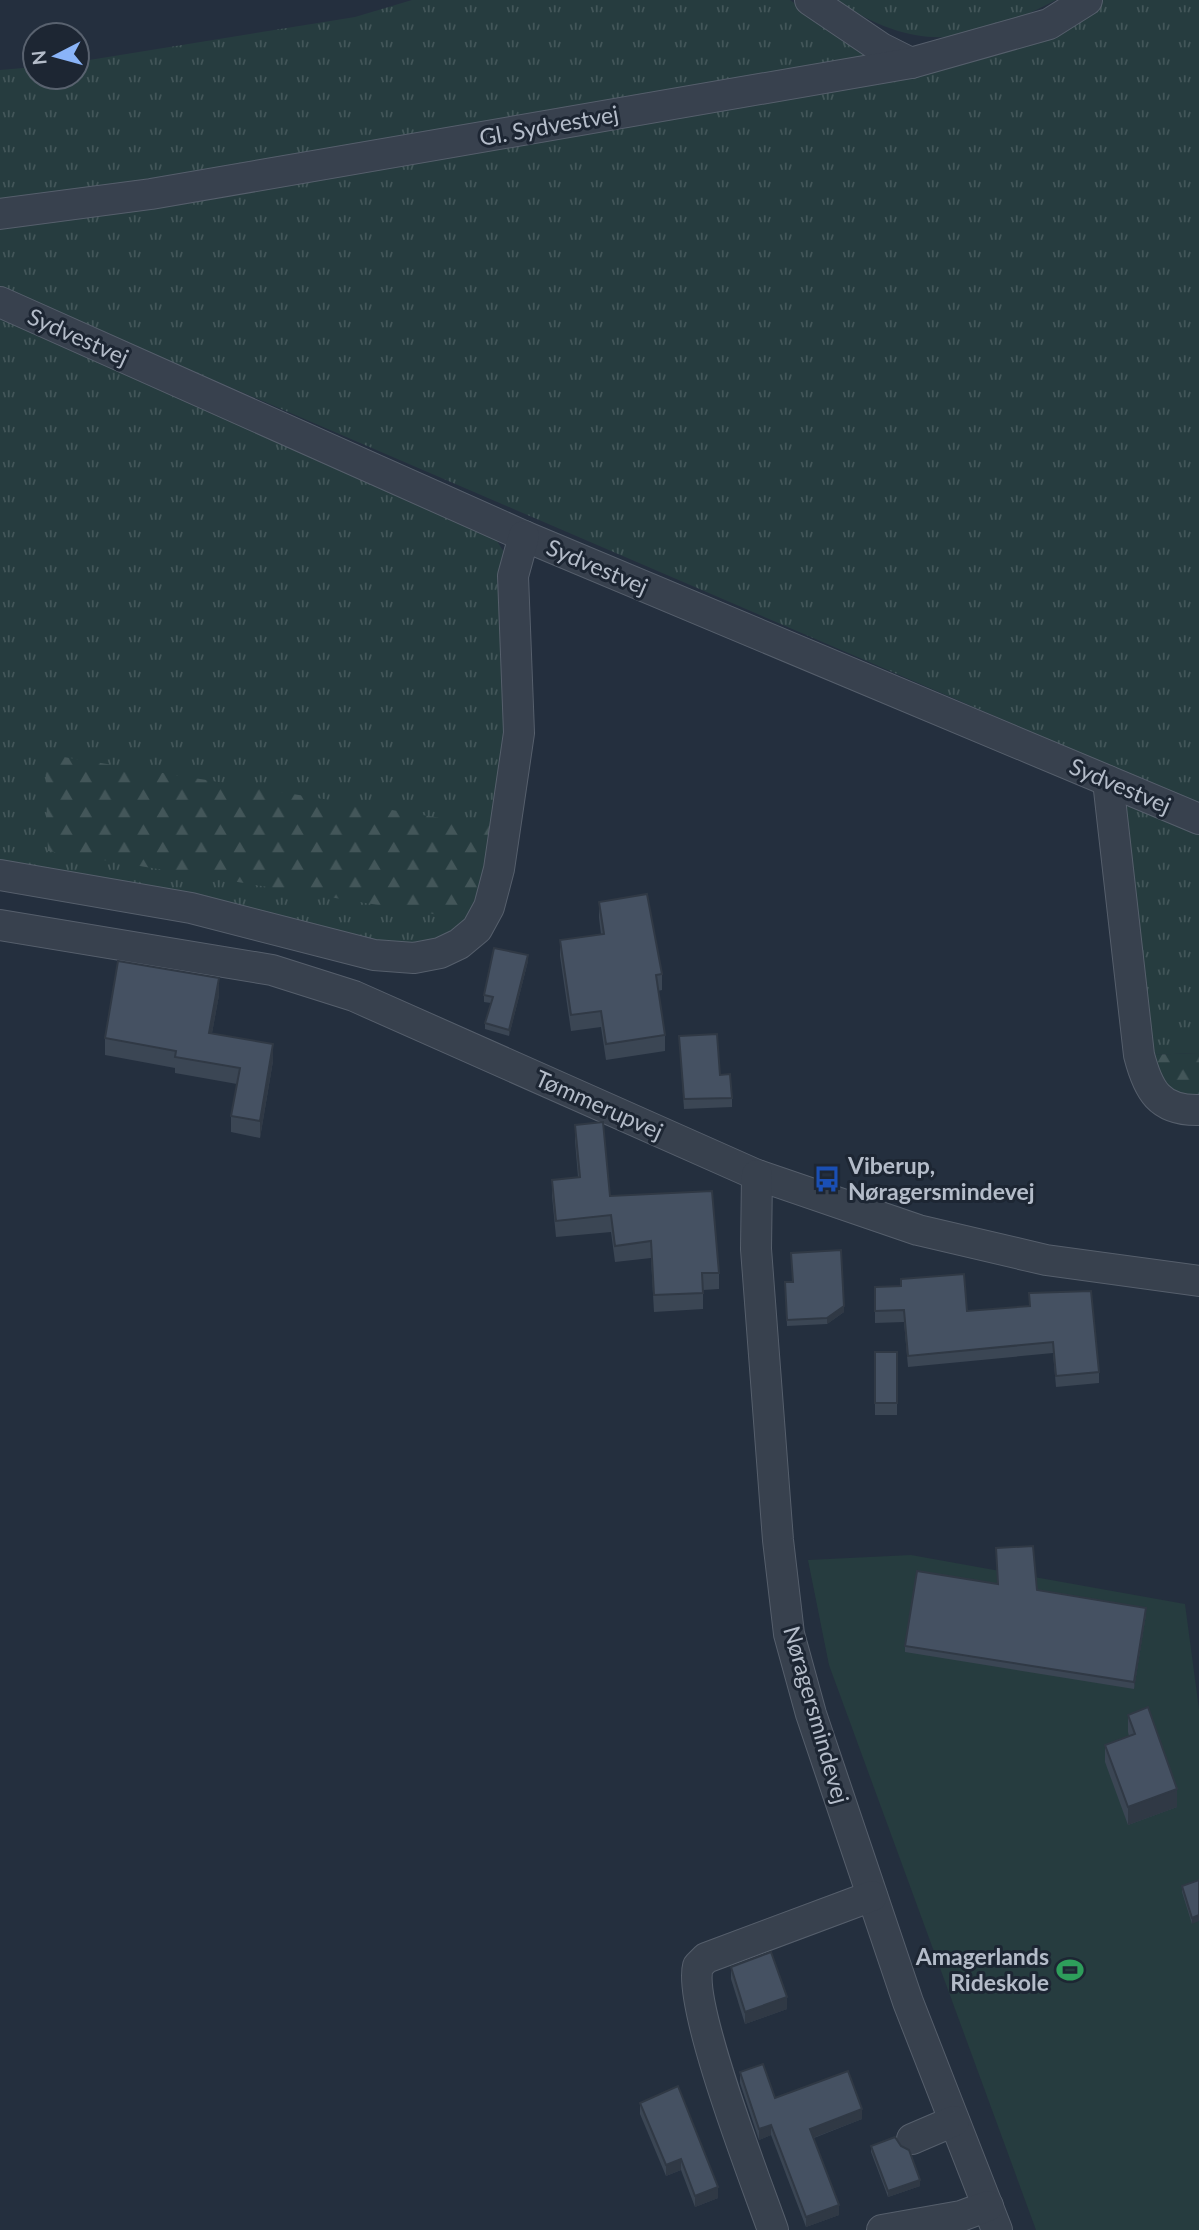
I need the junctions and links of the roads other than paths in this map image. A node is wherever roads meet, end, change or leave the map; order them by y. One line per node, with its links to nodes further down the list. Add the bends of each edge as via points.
1 (810, 0): 3 (street)
2 (1087, 0): 3 (street, Gl. Sydvestvej, via 1049,24)
3 (911, 64): 4 (street, Gl. Sydvestvej, via 152,194)
4 (0, 214)
5 (0, 302): 6 (street, Sydvestvej)
6 (524, 536): 7 (street, Sydvestvej); 9 (street, via 513,576 519,733 499,869 489,907 477,929 459,944 414,958 374,955 191,908)
7 (1108, 780): 8 (street, Sydvestvej); 11 (street, via 1146,1084 1159,1099 1182,1110)
8 (1199, 819)
9 (0, 875)
10 (0, 925): 12 (street, Tømmerupvej, via 272,970 354,996)
11 (1199, 1110)
12 (757, 1175): 13 (street, Tømmerupvej, via 918,1230 1046,1260); 14 (street, Nøragersmindevej, via 756,1250 789,1634)
13 (1199, 1281)
14 (872, 1896): 15 (street, Nøragersmindevej); 18 (street, via 706,1958 698,1966 696,1987 722,2083)
15 (954, 2121): 16 (street); 17 (street, Nøragersmindevej)
16 (912, 2139)
17 (993, 2218): 19 (street, via 961,2216)
18 (773, 2230)
19 (882, 2230)

